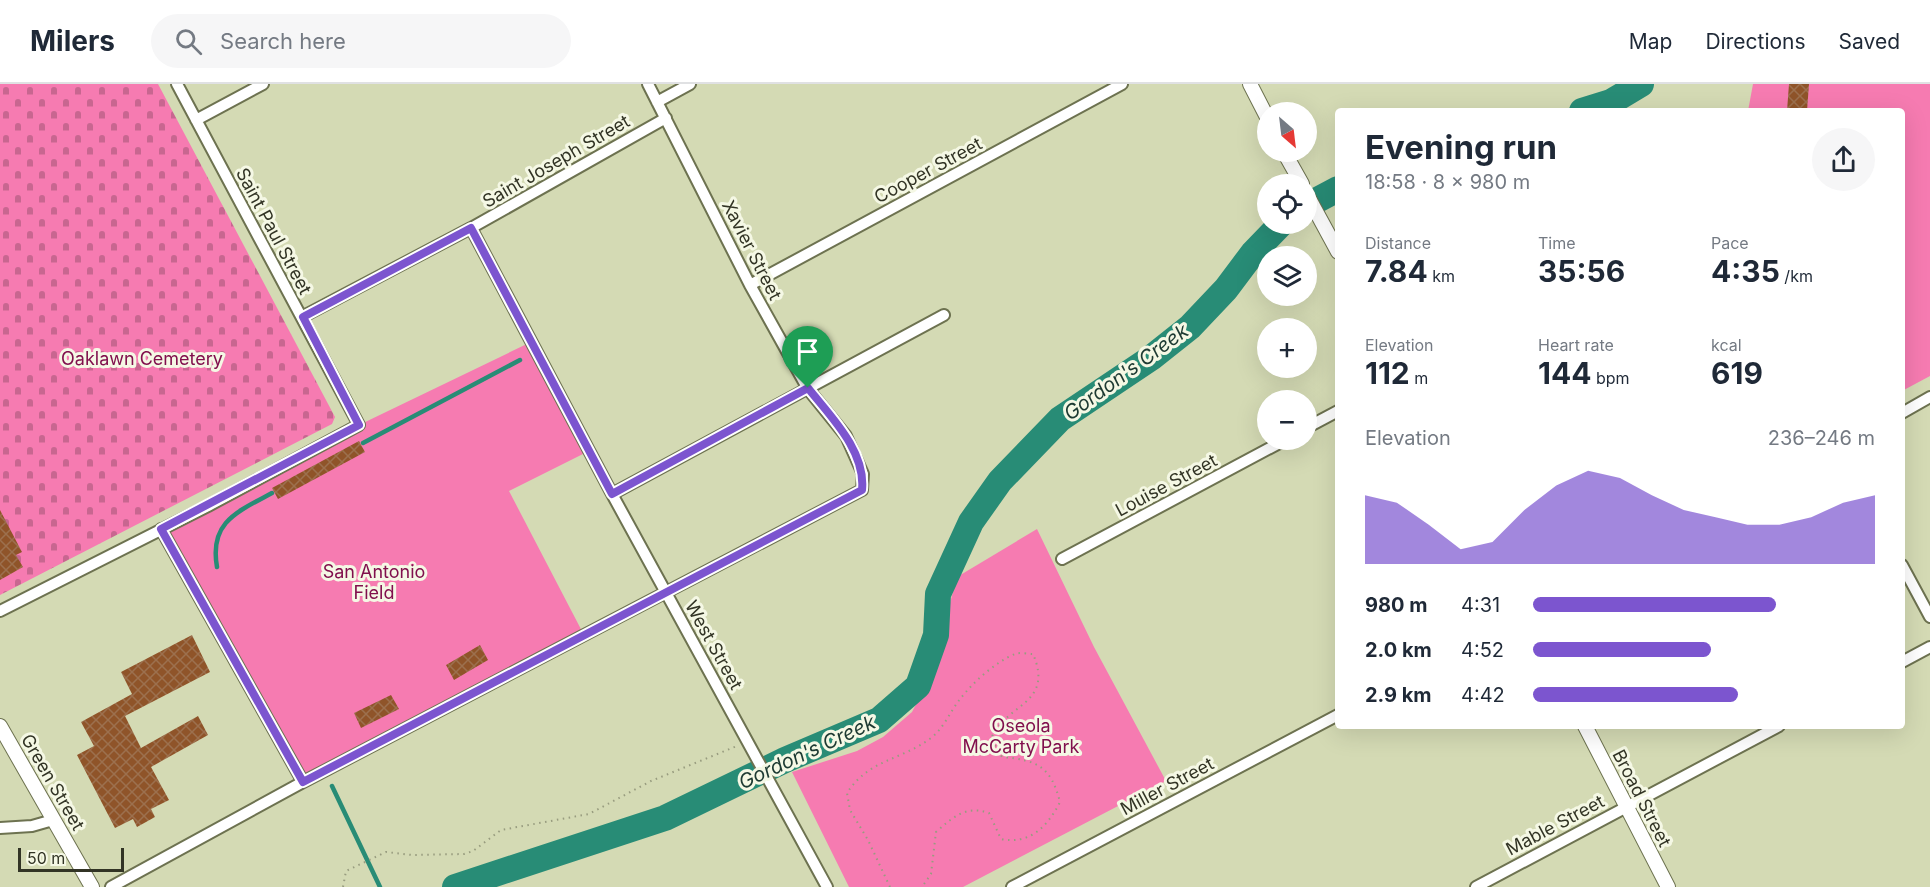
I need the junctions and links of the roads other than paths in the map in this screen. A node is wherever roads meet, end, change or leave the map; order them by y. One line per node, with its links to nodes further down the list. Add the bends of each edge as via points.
1 (177, 84): 10 (street, Saint Paul Street)
2 (263, 84): 10 (street)
3 (648, 84): 7 (street, Xavier Street)
4 (690, 84): 7 (street)
5 (1122, 84): 14 (street, Cooper Street)
6 (1250, 84): 8 (street)
7 (657, 102): 9 (street, Xavier Street)
8 (1260, 102)
9 (666, 118): 12 (street, Saint Joseph Street); 14 (street, Xavier Street)
10 (196, 120): 16 (street, Saint Paul Street)
11 (1317, 214): 13 (street)
12 (471, 228): 16 (street, Saint Joseph Street); 23 (street, West Street)
13 (1335, 247)
14 (750, 285): 17 (street, Xavier Street)
15 (944, 315): 17 (street)
16 (303, 317): 24 (street, Saint Paul Street, via 359,425)
17 (808, 388): 23 (street); 27 (street, Xavier Street, via 846,436 863,474 862,490)
18 (1930, 397): 19 (street)
19 (1905, 411)
20 (1335, 413): 21 (street)
21 (1317, 422)
22 (1266, 450): 25 (street, Louise Street)
23 (612, 494): 27 (street, West Street)
24 (161, 529): 28 (street); 36 (street)
25 (1062, 559)
26 (1905, 571): 29 (street)
27 (666, 593): 36 (street); 42 (street, West Street)
28 (0, 611)
29 (1930, 617)
30 (1930, 647): 31 (street)
31 (1905, 660)
32 (1335, 717): 43 (street, Miller Street)
33 (0, 726): 38 (street, Green Street)
34 (1587, 729): 37 (street, Broad Street)
35 (1773, 729): 37 (street, Mable Street)
36 (303, 782): 41 (street)
37 (1626, 806): 44 (street, Mable Street); 45 (street, Broad Street)
38 (53, 820): 39 (street); 40 (street, Green Street)
39 (0, 828)
40 (92, 887)
41 (111, 887)
42 (827, 887)
43 (1012, 887)
44 (1476, 887)
45 (1668, 887)

